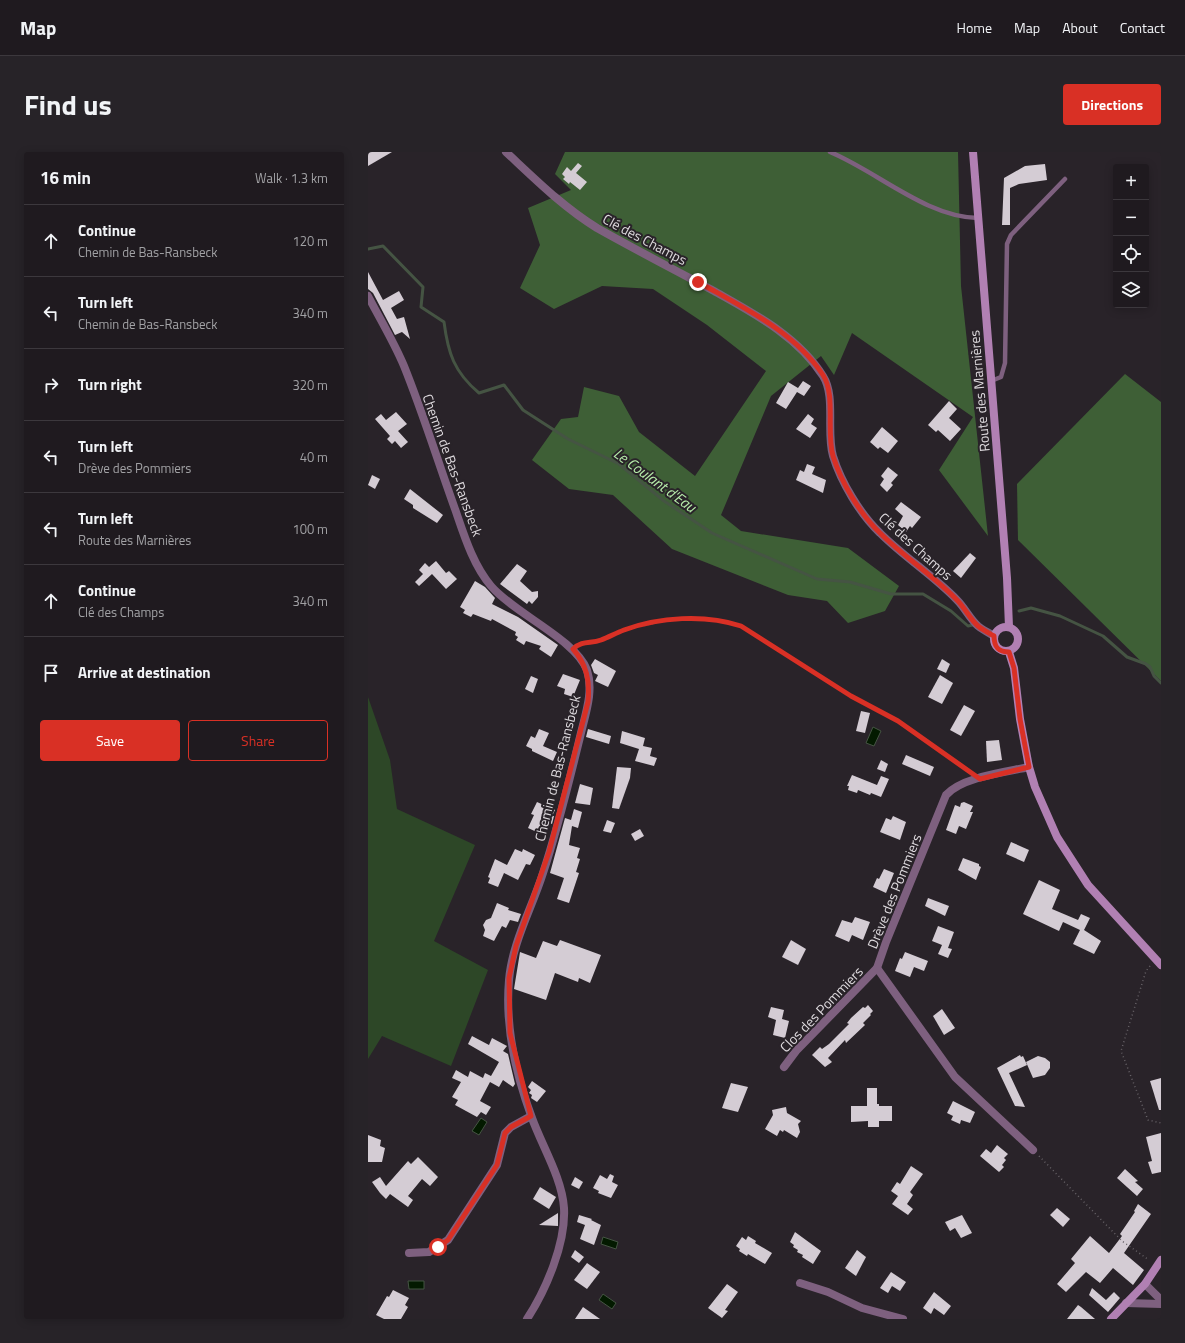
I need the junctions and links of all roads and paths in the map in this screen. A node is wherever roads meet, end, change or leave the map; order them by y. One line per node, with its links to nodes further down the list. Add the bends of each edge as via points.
1 (506, 152): 9 (street, Clé des Champs, via 550,194 579,217 742,307 772,326 799,348 826,382 833,456 866,517 879,533 957,600 978,626)
2 (830, 152): 5 (lane, via 933,207 966,218)
3 (973, 152): 5 (street, Route des Marnières)
4 (1065, 179): 7 (lane, via 1011,235 1007,244 1005,363 1001,377)
5 (978, 218): 7 (street, Route des Marnières)
6 (368, 296): 10 (street, Chemin de Bas-Ransbeck, via 404,364 468,545 485,577 491,586 520,612)
7 (991, 381): 8 (street, Route des Marnières)
8 (1009, 627): 9 (street, via 1000,628); 11 (street, Route des Marnières, via 1017,634 1018,640 1014,649)
9 (994, 636): 11 (street, via 997,648)
10 (573, 649): 13 (path, via 581,642 599,640 625,630 668,620 722,620 741,626 851,696 898,721); 17 (street, Chemin de Bas-Ransbeck, via 587,671 590,686 588,702 549,852 516,946 509,978 510,1033)
11 (1009, 652): 12 (street, via 1014,668)
12 (1029, 767): 13 (street, Drève des Pommiers); 14 (street, via 1057,837 1088,885)
13 (980, 779): 15 (street, Drève des Pommiers, via 957,786 946,794)
14 (1158, 962): 18 (path, via 1146,971 1121,1051 1148,1120)
15 (877, 968): 16 (street, Clos des Pommiers, via 796,1051); 19 (street, Drève des Pommiers, via 950,1071)
16 (784, 1067)
17 (531, 1116): 20 (street, via 505,1133 497,1165 448,1240 429,1252); 27 (street, Chemin de Bas-Ransbeck, via 561,1190 564,1220 546,1284)
18 (1161, 1123)
19 (1032, 1150): 21 (path, via 1122,1241)
20 (409, 1252)
21 (1159, 1263): 23 (street)
22 (800, 1283): 28 (street, via 828,1292 862,1308)
23 (1145, 1284): 24 (street); 25 (street)
24 (1161, 1300)
25 (1126, 1303): 26 (street); 29 (street)
26 (1161, 1304)
27 (527, 1319)
28 (903, 1319)
29 (1111, 1319)

